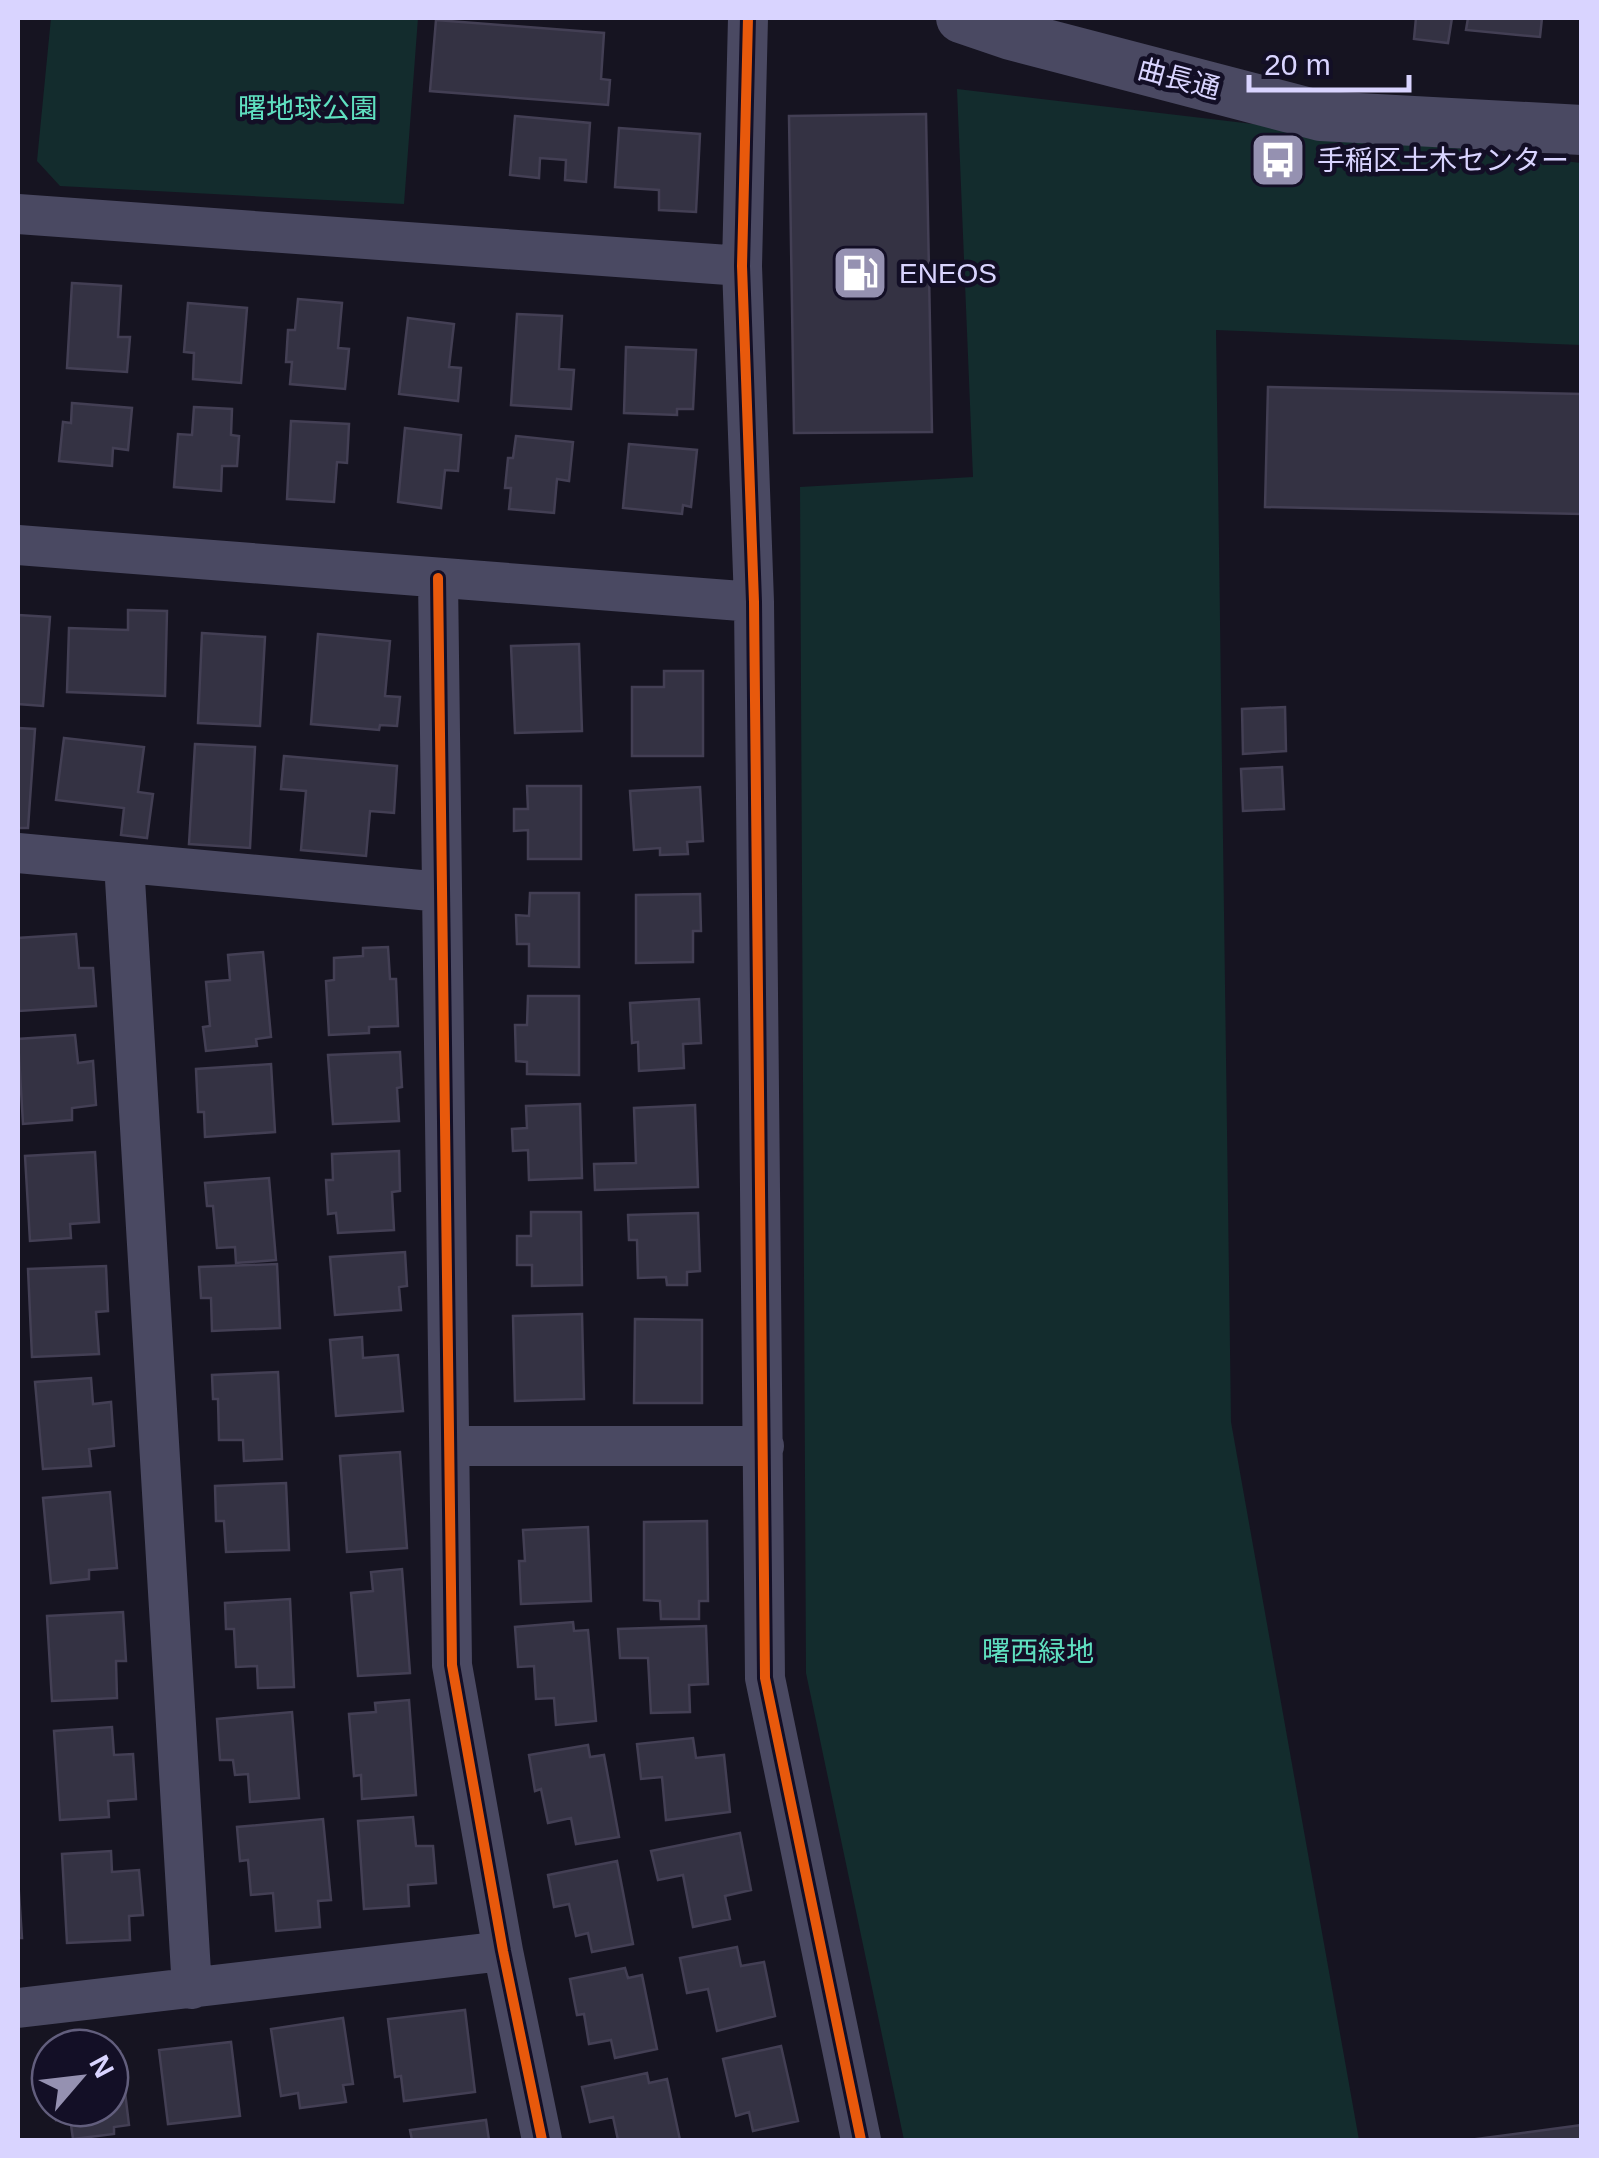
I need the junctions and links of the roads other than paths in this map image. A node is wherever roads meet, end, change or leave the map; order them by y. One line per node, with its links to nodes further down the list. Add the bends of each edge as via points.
1 (748, 18): 5 (street)
2 (961, 18): 3 (street, 曲長通, via 1321,116)
3 (1582, 130)
4 (18, 214): 5 (street)
5 (742, 266): 8 (street)
6 (18, 546): 7 (street)
7 (438, 578): 8 (street); 11 (street)
8 (754, 602): 13 (street)
9 (18, 853): 10 (street)
10 (124, 863): 11 (street); 15 (street)
11 (442, 892): 12 (street)
12 (450, 1446): 13 (street); 14 (street, via 452,1665)
13 (764, 1446): 18 (street, via 765,1678)
14 (503, 1951): 15 (street); 17 (street)
15 (192, 1989): 16 (street)
16 (18, 2008)
17 (542, 2140)
18 (862, 2140)

